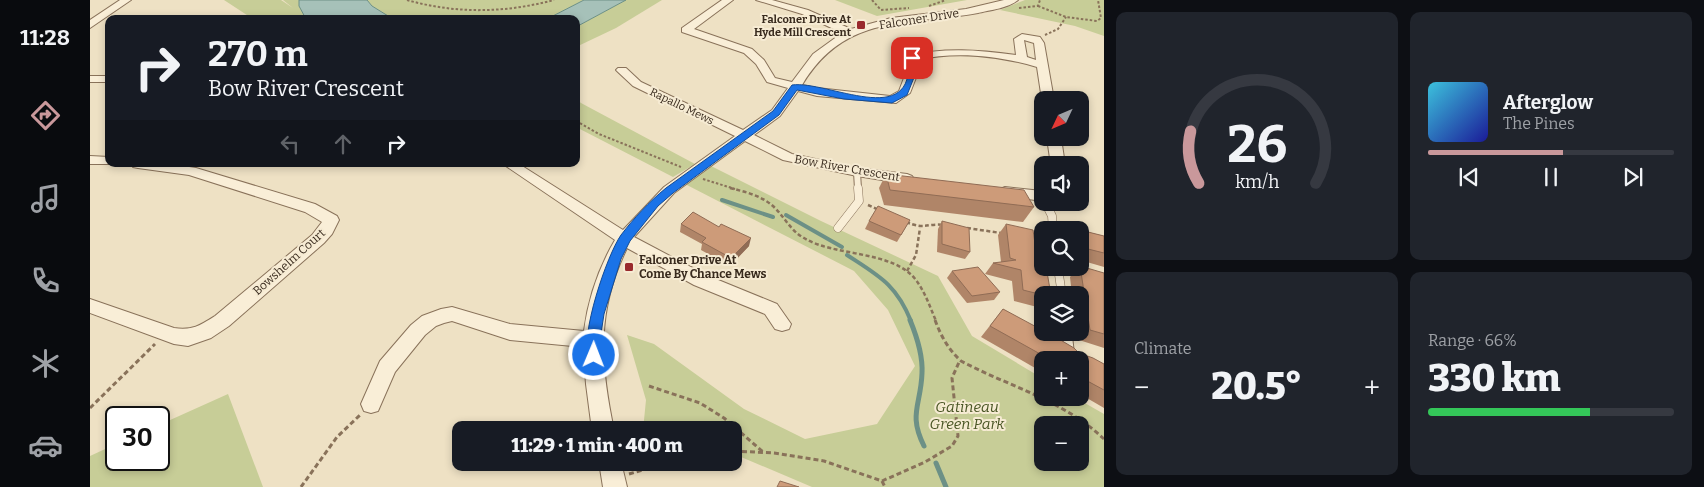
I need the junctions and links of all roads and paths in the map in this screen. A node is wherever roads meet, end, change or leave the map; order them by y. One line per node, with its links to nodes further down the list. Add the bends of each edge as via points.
1 (126, 0): 14 (street)
2 (407, 0): 3 (path, via 438,8 487,10)
3 (554, 0)
4 (728, 0): 22 (street, via 686,30 748,51 760,62 771,80)
5 (760, 0): 15 (street, via 805,12)
6 (872, 0): 12 (path, via 881,10)
7 (946, 0): 11 (path)
8 (1013, 0): 15 (street, Falconer Drive)
9 (1098, 0): 13 (path, via 1101,18 1097,21)
10 (1038, 6): 13 (path)
11 (925, 7)
12 (916, 8)
13 (1066, 17): 16 (path, via 1058,29)
14 (93, 23)
15 (851, 33): 22 (street, Falconer Drive, via 818,54)
16 (1036, 39): 17 (street, via 1019,39); 18 (street)
17 (1022, 59): 18 (street); 22 (street, via 955,54 912,58 913,70 904,93 892,100)
18 (1042, 65): 23 (street)
19 (622, 70): 25 (street, Rapallo Mews, via 637,84)
20 (90, 79): 21 (street)
21 (105, 79)
22 (795, 87): 25 (street, Falconer Drive, via 776,113)
23 (1046, 91)
24 (580, 123): 31 (path)
25 (746, 136): 30 (street, Bow River Crescent, via 788,157); 31 (street, Falconer Drive)
26 (90, 160): 27 (street)
27 (105, 161)
28 (161, 167): 49 (street, Bowshelm Court, via 191,171 310,208 331,220 318,238 222,321 204,333 188,338)
29 (515, 167): 43 (street)
30 (857, 172): 32 (street, Bow River Crescent); 35 (lane)
31 (693, 174): 43 (street, Falconer Drive, via 654,204); 46 (path, via 765,200 805,239)
32 (918, 180)
33 (990, 190): 34 (street)
34 (1034, 197)
35 (859, 201): 36 (path); 40 (lane)
36 (885, 213)
37 (903, 220): 41 (path)
38 (952, 225): 41 (path, via 935,224)
39 (960, 227): 42 (path)
40 (838, 228)
41 (920, 228): 46 (path, via 916,255)
42 (1009, 235)
43 (625, 239): 48 (street, via 700,280 771,309); 50 (street, Falconer Drive, via 604,287)
44 (1026, 240): 45 (path)
45 (1034, 242)
46 (907, 271): 51 (path, via 922,292 948,346)
47 (90, 306): 49 (street, Bowshelm Court)
48 (782, 324)
49 (165, 333): 54 (path)
50 (593, 340): 53 (street, via 510,332 452,314 441,316 418,330 387,367); 55 (street, Falconer Drive)
51 (960, 360): 56 (path, via 1059,405 1084,420); 61 (path, via 952,378 958,436 952,446)
52 (649, 386): 58 (path, via 700,403 724,418)
53 (371, 404): 62 (path, via 337,437)
54 (90, 408)
55 (602, 421)
56 (1104, 439)
57 (742, 452): 58 (path)
58 (764, 453): 61 (path, via 824,461)
59 (636, 471): 60 (path)
60 (613, 476)
61 (882, 481): 63 (path)
62 (301, 487)
63 (885, 487)

